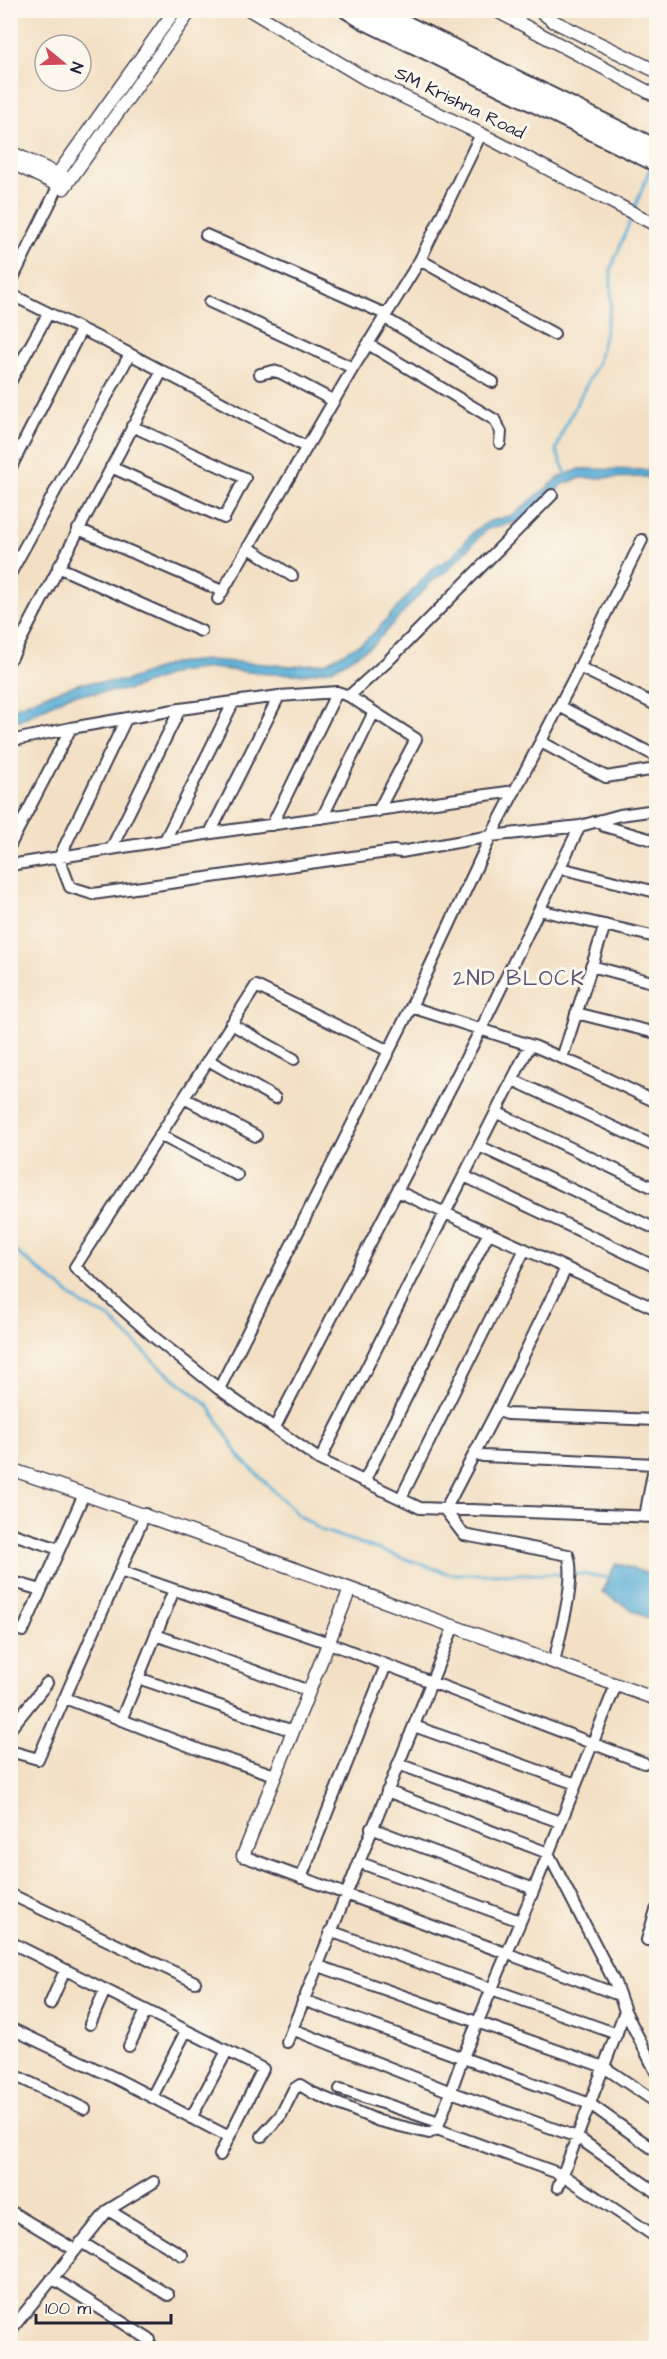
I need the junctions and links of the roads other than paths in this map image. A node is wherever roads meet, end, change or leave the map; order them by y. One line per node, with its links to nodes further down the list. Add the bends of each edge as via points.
1 (175, 10): 16 (street)
2 (191, 10): 16 (street)
3 (250, 10): 11 (street, SM Krishna Road, via 366,79)
4 (347, 10): 10 (highway, SM Krishna Road, via 363,21)
5 (377, 10): 10 (highway, SM Krishna Road)
6 (495, 10): 9 (street)
7 (539, 10): 8 (street, via 553,21)
8 (657, 71)
9 (657, 96)
10 (596, 126): 12 (highway, SM Krishna Road); 15 (highway, SM Krishna Road)
11 (482, 134): 17 (street, SM Krishna Road); 19 (street)
12 (657, 148)
13 (10, 152): 16 (street)
14 (10, 162): 16 (street)
15 (657, 163)
16 (59, 180): 20 (street)
17 (657, 225)
18 (206, 235): 24 (street)
19 (420, 260): 24 (street); 26 (street)
20 (10, 284)
21 (10, 294): 23 (street)
22 (210, 302): 29 (street)
23 (48, 314): 25 (street); 32 (street)
24 (384, 316): 27 (street); 33 (street)
25 (81, 330): 28 (street); 39 (street)
26 (554, 334)
27 (368, 344): 29 (street); 36 (street, via 495,420 501,432)
28 (130, 354): 30 (street); 45 (street)
29 (353, 368): 34 (street)
30 (162, 371): 35 (street); 37 (street)
31 (260, 374): 34 (street, via 281,373)
32 (10, 382)
33 (493, 382)
34 (334, 401): 37 (street)
35 (132, 426): 38 (street); 38 (street, via 245,478 225,518)
36 (500, 443)
37 (306, 447): 43 (street)
38 (111, 466): 41 (street)
39 (10, 469)
40 (552, 495): 52 (street)
41 (78, 529): 43 (street, via 220,595); 44 (street)
42 (642, 540): 49 (street)
43 (248, 547): 46 (street)
44 (58, 567): 47 (street); 48 (street)
45 (10, 574)
46 (292, 576)
47 (201, 632)
48 (12, 657)
49 (579, 667): 54 (street); 55 (street)
50 (337, 692): 51 (street); 52 (street); 69 (street)
51 (279, 696): 53 (street); 71 (street)
52 (349, 696): 57 (street)
53 (233, 703): 56 (street); 73 (street)
54 (657, 705)
55 (560, 706): 61 (street); 62 (street)
56 (180, 709): 58 (street); 76 (street)
57 (374, 712): 66 (street, via 416,739); 67 (street)
58 (126, 718): 59 (street); 77 (street)
59 (71, 728): 60 (street); 75 (street)
60 (10, 741)
61 (541, 742): 63 (street, via 606,777); 64 (street)
62 (657, 756)
63 (657, 769)
64 (515, 791): 66 (street); 72 (street)
65 (657, 810): 68 (street)
66 (378, 811): 67 (street)
67 (322, 818): 69 (street)
68 (601, 820): 70 (street); 74 (street, via 604,826)
69 (272, 825): 71 (street)
70 (580, 826): 72 (street); 79 (street)
71 (210, 833): 73 (street)
72 (491, 836): 77 (street, via 93,894 70,887); 86 (street)
73 (165, 840): 76 (street)
74 (657, 842)
75 (10, 846)
76 (111, 849): 77 (street)
77 (58, 858): 78 (street)
78 (10, 865)
79 (560, 867): 80 (street); 81 (street)
80 (657, 892)
81 (539, 910): 82 (street); 89 (street)
82 (605, 925): 83 (street); 84 (street)
83 (657, 937)
84 (591, 966): 85 (street); 87 (street)
85 (657, 983)
86 (411, 1007): 89 (street); 92 (street)
87 (576, 1013): 90 (street); 93 (street)
88 (231, 1024): 92 (street, via 256,986); 94 (street); 95 (street)
89 (481, 1029): 91 (street); 108 (street)
90 (657, 1033)
91 (530, 1045): 93 (street); 96 (street)
92 (389, 1051): 116 (street)
93 (562, 1058): 99 (street)
94 (294, 1059)
95 (208, 1060): 97 (street); 98 (street)
96 (513, 1080): 100 (street); 104 (street)
97 (184, 1098): 101 (street); 102 (street)
98 (275, 1098)
99 (657, 1102)
100 (496, 1112): 103 (street); 107 (street)
101 (160, 1134): 105 (street); 116 (street, via 75,1267 154,1338)
102 (256, 1136)
103 (479, 1146): 106 (street); 110 (street)
104 (657, 1147)
105 (237, 1175)
106 (464, 1176): 109 (street); 113 (street)
107 (657, 1188)
108 (397, 1191): 109 (street); 119 (street)
109 (445, 1213): 111 (street); 121 (street)
110 (657, 1229)
111 (489, 1232): 112 (street); 124 (street)
112 (525, 1249): 114 (street); 126 (street)
113 (657, 1267)
114 (566, 1268): 115 (street); 117 (street)
115 (657, 1309)
116 (219, 1389): 119 (street)
117 (496, 1410): 118 (street); 120 (street)
118 (657, 1420)
119 (275, 1427): 121 (street)
120 (474, 1454): 122 (street); 127 (street)
121 (320, 1460): 124 (street)
122 (656, 1460): 129 (street)
123 (10, 1469): 125 (street)
124 (364, 1482): 126 (street)
125 (84, 1494): 128 (street); 131 (street)
126 (401, 1498): 127 (street, via 420,1508)
127 (445, 1510): 129 (street); 141 (street, via 464,1535 568,1555 571,1574)
128 (145, 1514): 132 (street); 134 (street)
129 (651, 1517)
130 (10, 1533): 131 (street)
131 (60, 1549): 135 (street)
132 (120, 1571): 136 (street); 148 (street)
133 (10, 1581): 135 (street)
134 (350, 1588): 138 (street); 140 (street)
135 (41, 1590): 137 (street, via 23,1631)
136 (174, 1590): 139 (street); 140 (street)
137 (10, 1627)
138 (453, 1628): 141 (street); 144 (street)
139 (156, 1635): 143 (street); 147 (street)
140 (329, 1643): 142 (street); 147 (street)
141 (554, 1663): 146 (street)
142 (386, 1665): 144 (street); 166 (street)
143 (138, 1678): 150 (street); 153 (street)
144 (431, 1682): 151 (street); 154 (street)
145 (47, 1683): 152 (street)
146 (616, 1685): 149 (street); 154 (street)
147 (309, 1691): 153 (street)
148 (65, 1698): 150 (street); 155 (street, via 38,1759)
149 (657, 1699)
150 (120, 1720): 158 (street)
151 (414, 1726): 157 (street); 159 (street)
152 (10, 1729)
153 (293, 1731): 158 (street)
154 (592, 1743): 156 (street); 159 (street)
155 (10, 1751)
156 (644, 1763)
157 (398, 1764): 160 (street); 161 (street)
158 (276, 1775): 164 (street)
159 (576, 1784): 161 (street)
160 (387, 1791): 162 (street); 163 (street)
161 (560, 1822): 163 (street)
162 (371, 1828): 165 (street); 167 (street)
163 (548, 1853): 167 (street); 181 (street)
164 (243, 1856): 166 (street)
165 (358, 1862): 169 (street); 171 (street)
166 (301, 1878): 169 (street)
167 (534, 1888): 171 (street)
168 (10, 1894): 178 (street)
169 (345, 1894): 172 (street); 175 (street)
170 (657, 1910): 173 (street)
171 (520, 1921): 175 (street)
172 (330, 1931): 176 (street); 180 (street)
173 (647, 1940)
174 (10, 1942): 177 (street)
175 (507, 1952): 180 (street); 181 (street)
176 (316, 1965): 182 (street); 186 (street)
177 (65, 1970): 179 (street); 183 (street)
178 (195, 1982)
179 (105, 1990): 184 (street); 187 (street)
180 (492, 1990): 186 (street); 191 (street)
181 (619, 1995): 185 (street)
182 (303, 2000): 189 (street); 195 (street)
183 (50, 2004)
184 (146, 2011): 190 (street); 193 (street)
185 (626, 2011): 191 (street); 197 (street)
186 (479, 2023): 195 (street); 196 (street)
187 (90, 2024)
188 (10, 2028): 201 (street)
189 (292, 2029): 192 (street); 200 (street)
190 (186, 2031): 194 (street); 201 (street)
191 (617, 2034): 196 (street)
192 (286, 2042)
193 (129, 2046)
194 (227, 2051): 205 (street); 208 (street, via 263,2069)
195 (463, 2058): 200 (street); 203 (street)
196 (604, 2067): 202 (street); 203 (street)
197 (657, 2072)
198 (10, 2073): 204 (street)
199 (340, 2089): 206 (street)
200 (451, 2092): 206 (street); 209 (street)
201 (152, 2097): 205 (street)
202 (657, 2102)
203 (590, 2104): 209 (street); 210 (street)
204 (85, 2109)
205 (191, 2118): 208 (street)
206 (438, 2126): 207 (street, via 429,2133 379,2121 300,2085); 212 (street)
207 (262, 2136)
208 (229, 2137): 211 (street)
209 (577, 2137): 212 (street); 215 (street)
210 (657, 2151)
211 (220, 2155)
212 (563, 2175): 214 (street); 218 (street)
213 (154, 2182): 216 (street)
214 (558, 2187)
215 (657, 2192)
216 (108, 2210): 219 (street); 220 (street)
217 (10, 2211): 219 (street)
218 (657, 2238)
219 (78, 2246): 221 (street); 222 (street)
220 (182, 2255)
221 (52, 2278): 223 (street); 224 (street)
222 (168, 2295)
223 (10, 2331)
224 (150, 2340)

